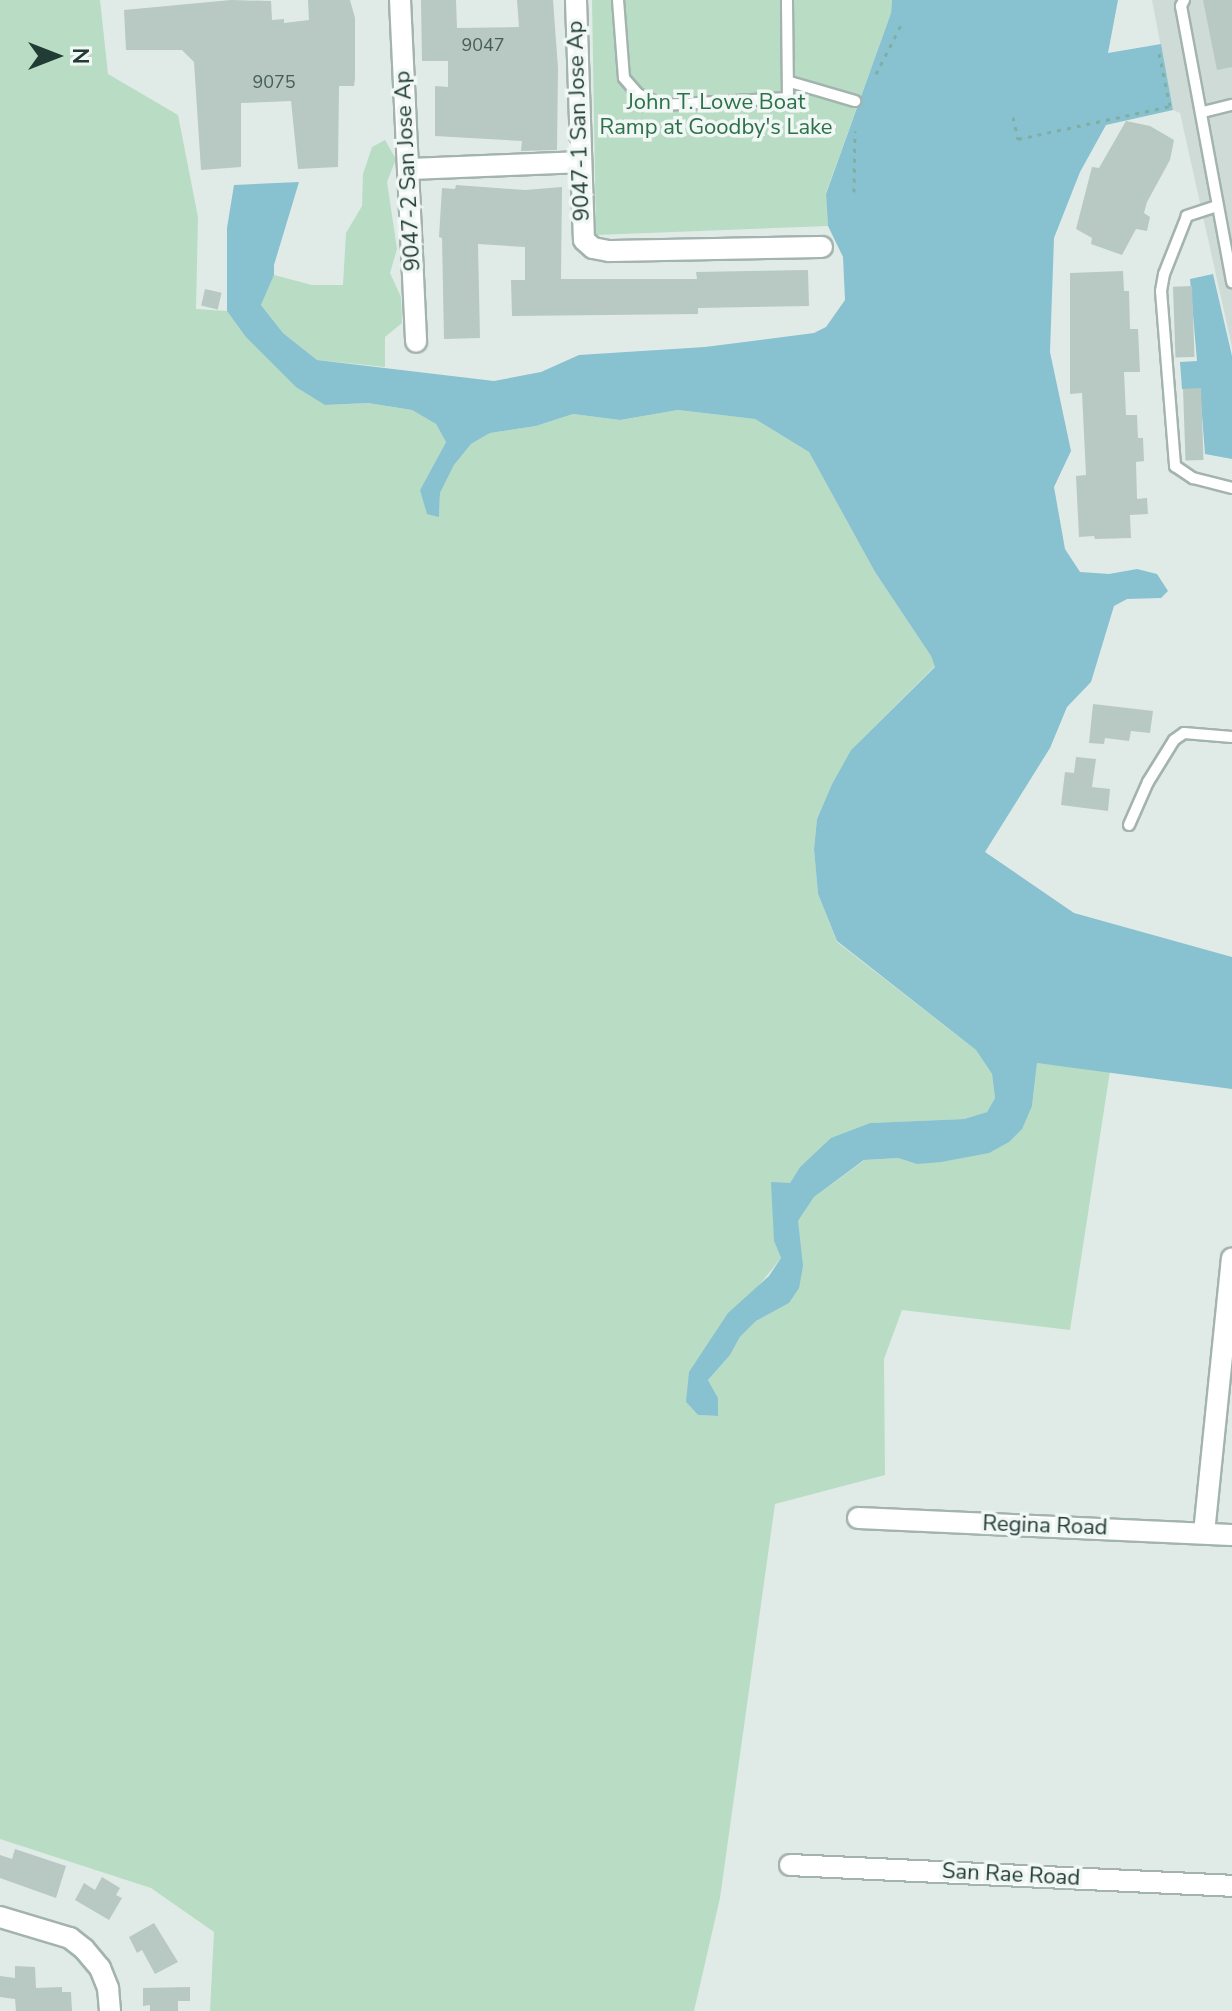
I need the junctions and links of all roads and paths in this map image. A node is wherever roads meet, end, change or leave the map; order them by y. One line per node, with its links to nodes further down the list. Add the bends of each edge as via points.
1 (400, 0): 16 (street, 9047-2 San Jose Ap)
2 (576, 0): 15 (street, 9047-1 San Jose Ap)
3 (618, 0): 9 (lane, via 624,78 649,101 663,105 788,98)
4 (787, 0): 9 (lane)
5 (1184, 0): 12 (lane)
6 (903, 21): 8 (path)
7 (1158, 48): 13 (path, via 1170,106 1018,139)
8 (876, 74)
9 (790, 82): 10 (lane)
10 (855, 101)
11 (1232, 105): 12 (lane)
12 (1203, 112): 18 (lane)
13 (1013, 117)
14 (855, 131): 17 (path)
15 (579, 162): 16 (street); 19 (street, 9047-1 San Jose Ap, via 582,228 584,240 593,248)
16 (408, 169): 21 (street, 9047-2 San Jose Ap)
17 (854, 192)
18 (1217, 206): 20 (lane); 22 (lane, via 1187,216 1161,291 1175,466 1193,478)
19 (822, 247)
20 (1232, 282)
21 (416, 342)
22 (1232, 488)
23 (1232, 737): 24 (lane, via 1184,733 1174,740)
24 (1129, 825)
25 (1232, 1258): 27 (street)
26 (858, 1518): 27 (street, Regina Road)
27 (1204, 1533): 28 (street, Regina Road)
28 (1232, 1535)
29 (790, 1865): 30 (street, San Rae Road)
30 (1232, 1886)
31 (0, 1917): 32 (street, via 70,1938 90,1955 108,1988)
32 (110, 2011)

